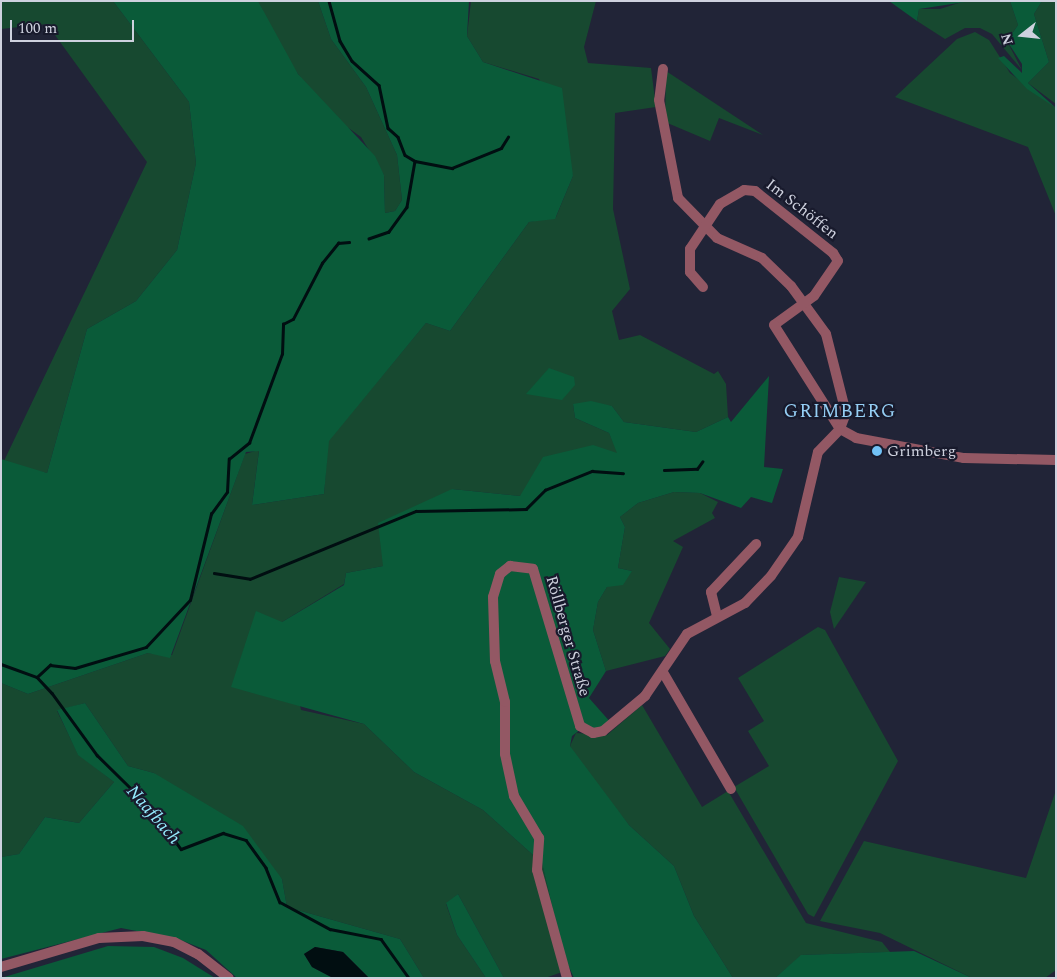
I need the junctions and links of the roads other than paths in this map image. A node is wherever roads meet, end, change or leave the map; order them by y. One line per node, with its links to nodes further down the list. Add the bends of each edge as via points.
1 (663, 69): 2 (street, via 659,100 672,176 680,201)
2 (704, 227): 3 (street, via 687,256 690,272); 4 (street, via 762,258); 4 (street, Im Schöffen, via 720,204 744,190 755,191 833,252 838,261)
3 (704, 288)
4 (805, 304): 5 (street, via 826,334 833,354 846,413); 5 (street, via 774,325)
5 (840, 429): 6 (street, via 856,438 964,458); 8 (street, Röllberger Straße, via 818,452 798,538 745,603)
6 (1056, 460)
7 (756, 544): 8 (street, via 711,592)
8 (717, 616): 9 (street, Röllberger Straße, via 682,638)
9 (664, 674): 10 (street); 13 (street, Röllberger Straße, via 603,731 583,729 573,710 533,569 510,566 500,574 493,589 493,606 495,661 505,702 505,754 514,796 539,838 537,870)
10 (731, 789)
11 (1, 967): 12 (street, via 99,938 143,936 174,942 198,954)
12 (230, 978)
13 (566, 978)

